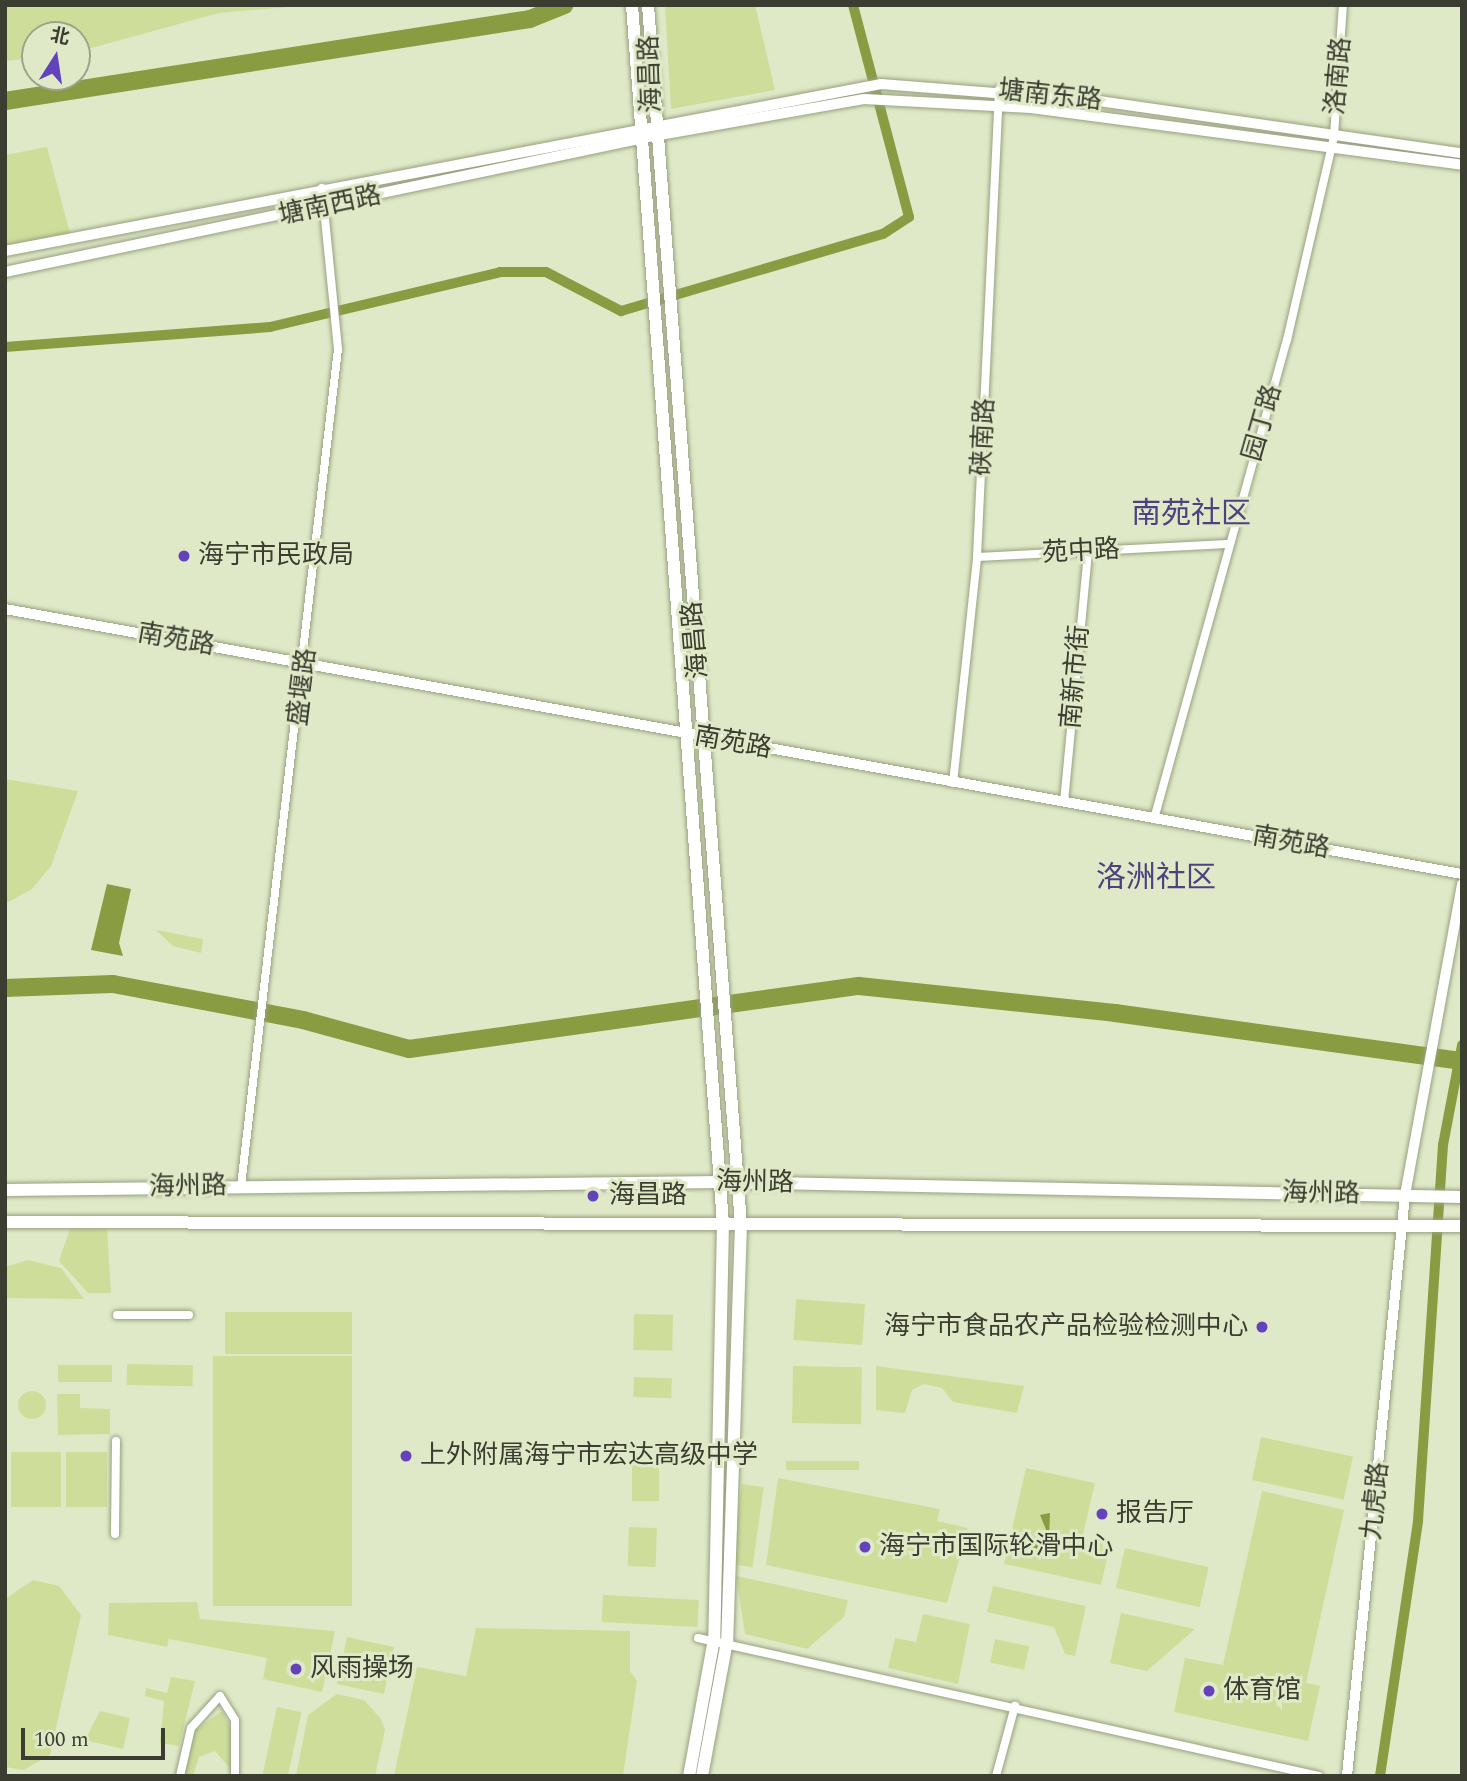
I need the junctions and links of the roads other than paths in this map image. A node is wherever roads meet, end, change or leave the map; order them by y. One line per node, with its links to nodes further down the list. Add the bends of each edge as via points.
1 (648, 5): 7 (main road, 海昌路)
2 (1343, 5): 8 (street, 洛南路)
3 (633, 12): 6 (main road, 海昌路)
4 (999, 90): 5 (street, 硖南路); 7 (main road, 塘南东路, via 881,84); 8 (main road, 塘南东路)
5 (997, 105): 7 (main road, 塘南东路, via 864,99); 8 (main road, 塘南东路); 18 (street, 硖南路)
6 (639, 125): 7 (main road, 海昌路); 11 (main road, 塘南西路)
7 (649, 133): 12 (main road, 塘南西路); 15 (main road, 海昌路)
8 (1333, 141): 9 (main road, 塘南东路); 10 (main road, 塘南东路); 16 (street, 园丁路, via 1287,340)
9 (1462, 153)
10 (1462, 165)
11 (322, 187): 12 (street, 盛堰路); 13 (main road, 塘南西路)
12 (327, 206): 14 (main road, 塘南西路); 20 (street, 盛堰路, via 337,332)
13 (5, 251)
14 (5, 272)
15 (662, 321): 21 (main road, 海昌路); 22 (main road, 海昌路)
16 (1228, 544): 17 (street, 苑中路); 25 (street, 园丁路)
17 (1088, 552): 18 (street, 苑中路); 24 (street, 南新市街)
18 (977, 558): 23 (street, 硖南路)
19 (5, 609): 20 (main road, 南苑路)
20 (306, 664): 21 (main road, 南苑路); 30 (street, 盛堰路)
21 (690, 735): 22 (main road, 南苑路); 28 (main road, 海昌路)
22 (704, 737): 23 (main road, 南苑路); 29 (main road, 海昌路)
23 (953, 783): 24 (main road, 南苑路)
24 (1064, 802): 25 (main road, 南苑路)
25 (1154, 819): 26 (main road, 南苑路)
26 (1462, 874)
27 (1462, 884): 32 (main road, 九虎路)
28 (720, 1182): 29 (main road, 海州路); 30 (main road, 海州路); 35 (main road, 海昌路)
29 (738, 1182): 32 (main road, 海州路, via 939,1191); 36 (main road, 海昌路)
30 (241, 1186): 31 (main road, 海州路)
31 (5, 1190)
32 (1405, 1195): 33 (main road, 海州路); 37 (main road, 九虎路)
33 (1461, 1197)
34 (5, 1222): 35 (main road, 海州路)
35 (723, 1223): 36 (main road, 海州路); 44 (main road, 海昌路)
36 (741, 1224): 37 (main road, 海州路); 44 (main road, 海昌路)
37 (1411, 1226): 38 (main road, 海州路); 52 (main road, 九虎路)
38 (1460, 1226)
39 (117, 1315): 40 (street)
40 (189, 1315)
41 (116, 1441): 42 (street)
42 (115, 1534)
43 (698, 1638): 44 (street)
44 (721, 1640): 45 (street); 48 (main road, 海昌路); 49 (main road, 海昌路)
45 (1015, 1706): 50 (street); 51 (street)
46 (180, 1776): 47 (street, via 191,1728 220,1696 235,1720)
47 (235, 1776)
48 (689, 1776)
49 (702, 1776)
50 (996, 1776)
51 (1319, 1776)
52 (1347, 1776)

